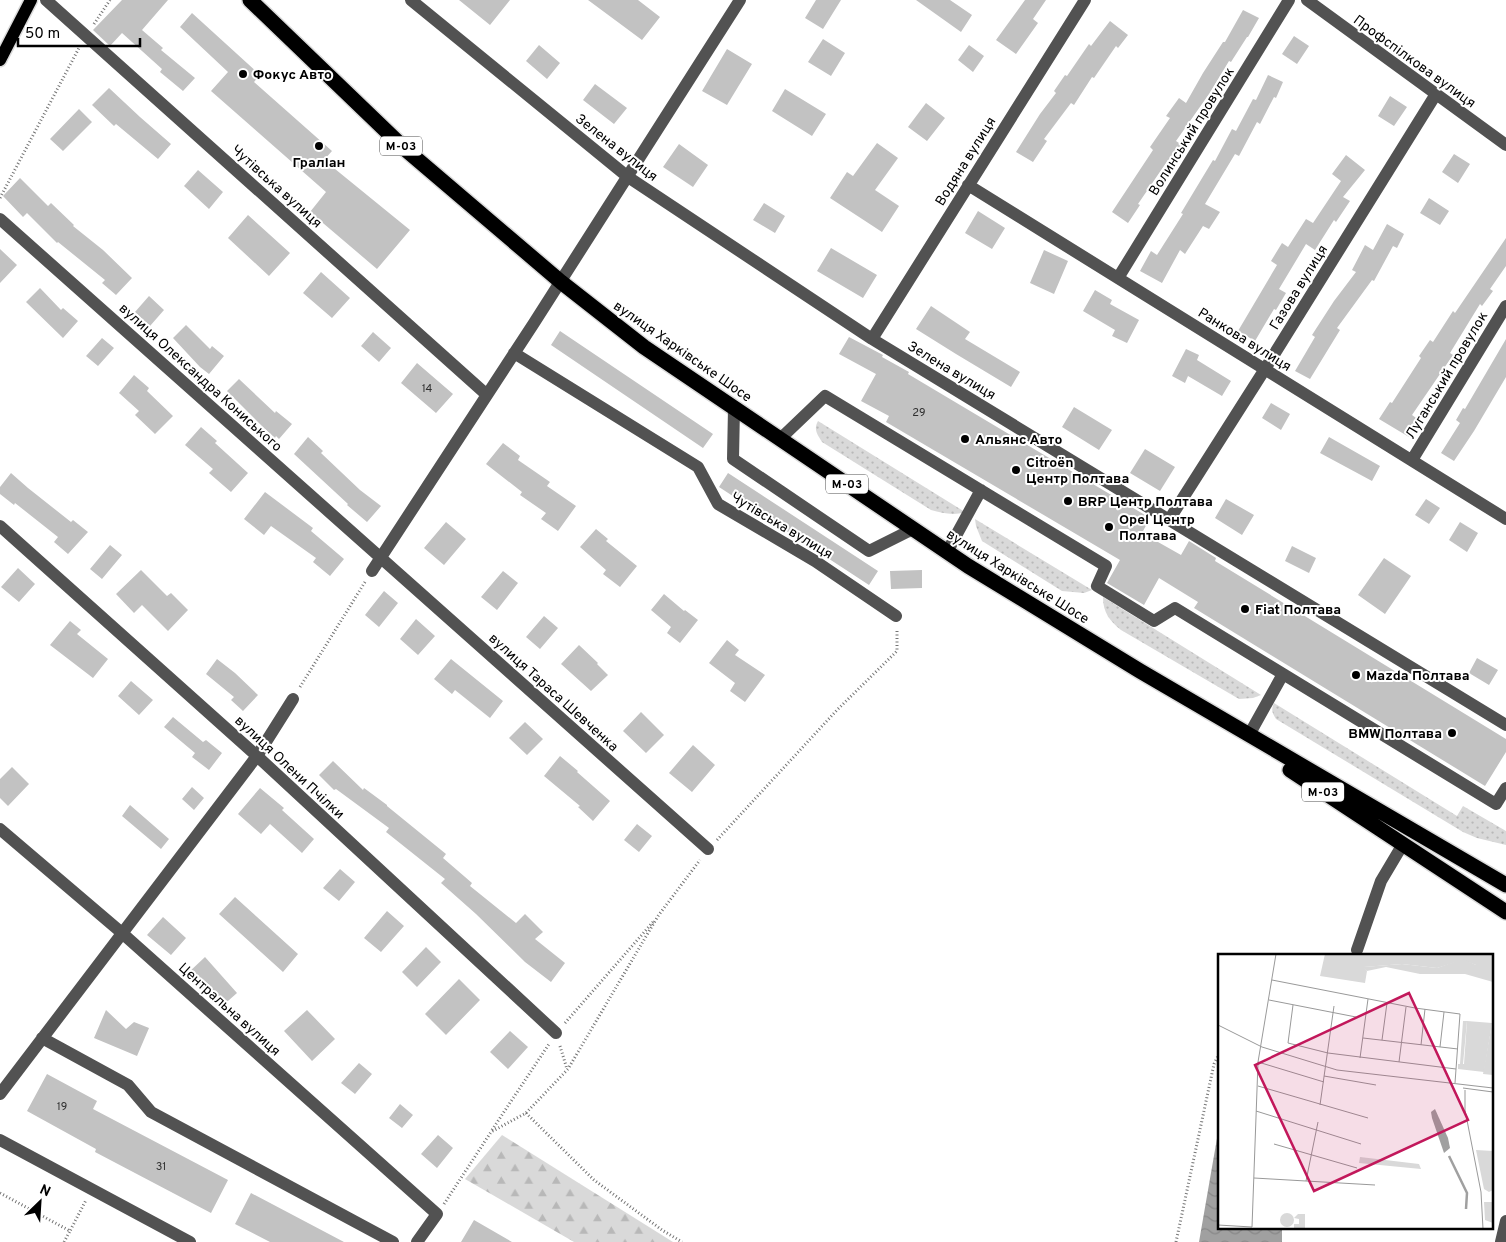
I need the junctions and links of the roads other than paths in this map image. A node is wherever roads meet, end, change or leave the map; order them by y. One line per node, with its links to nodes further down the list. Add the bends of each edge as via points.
1 (31, 0): 9 (main road)
2 (46, 0): 21 (street, Чутівська вулиця)
3 (250, 0): 16 (highway, вулиця Харківське Шосе / М-03, via 404,149)
4 (411, 0): 12 (street, Зелена вулиця)
5 (740, 0): 12 (street)
6 (1085, 0): 13 (street, Водяна вулиця)
7 (1290, 0): 15 (street, Волинський провулок)
8 (1307, 0): 10 (street, Профспілкова вулиця)
9 (1, 55)
10 (1436, 94): 11 (street, Профспілкова вулиця); 20 (street, Газова вулиця)
11 (1506, 145)
12 (628, 177): 16 (street); 18 (street, Зелена вулиця)
13 (968, 185): 15 (street, Ранкова вулиця); 18 (street, Водяна вулиця)
14 (0, 219): 31 (street, вулиця Олександра Кониського)
15 (1118, 278): 20 (street, Ранкова вулиця)
16 (561, 282): 19 (street); 22 (highway, вулиця Харківське Шосе / М-03, via 644,347)
17 (1506, 306): 24 (street, Луганський провулок)
18 (872, 338): 27 (street, Зелена вулиця)
19 (514, 353): 21 (street); 33 (street, Чутівська вулиця, via 698,467 718,504 815,561)
20 (1265, 369): 24 (street, Ранкова вулиця); 27 (street, Газова вулиця)
21 (487, 395): 31 (street)
22 (734, 408): 23 (highway, вулиця Харківське Шосе / М-03); 29 (street, via 733,459 870,551)
23 (780, 439): 25 (street, via 825,396); 29 (highway, вулиця Харківське Шосе / М-03)
24 (1412, 460): 26 (street, Ранкова вулиця)
25 (981, 490): 30 (street); 35 (street, via 1106,566 1097,586 1154,620 1175,608)
26 (1506, 519)
27 (1169, 520): 37 (street, Зелена вулиця)
28 (0, 526): 39 (street, вулиця Олени Пчілки)
29 (913, 529): 30 (highway, вулиця Харківське Шосе / М-03)
30 (947, 552): 34 (highway, вулиця Харківське Шосе / М-03)
31 (381, 558): 32 (street); 43 (street, вулиця Тараса Шевченка)
32 (372, 571)
33 (896, 616)
34 (1140, 672): 38 (highway, вулиця Харківське Шосе / М-03); 42 (highway, вулиця Харківське Шосе / М-03)
35 (1283, 674): 38 (street); 40 (street, via 1496,804)
36 (293, 699): 39 (street)
37 (1506, 725)
38 (1248, 735): 44 (highway, вулиця Харківське Шосе / М-03)
39 (257, 756): 46 (street); 48 (street, вулиця Олени Пчілки)
40 (1506, 788)
41 (0, 829): 46 (street, Центральна вулиця)
42 (1403, 844): 45 (highway, вулиця Харківське Шосе / М-03); 47 (street, via 1380,881)
43 (708, 849)
44 (1506, 885)
45 (1506, 912)
46 (122, 933): 49 (street); 55 (street, Центральна вулиця, via 437,1214)
47 (1356, 950)
48 (556, 1033)
49 (42, 1038): 50 (street); 54 (street, via 128,1084 151,1112)
50 (0, 1094)
51 (0, 1140): 53 (street)
52 (1506, 1221): 56 (street)
53 (190, 1242)
54 (393, 1242)
55 (418, 1242)
56 (1501, 1242)

